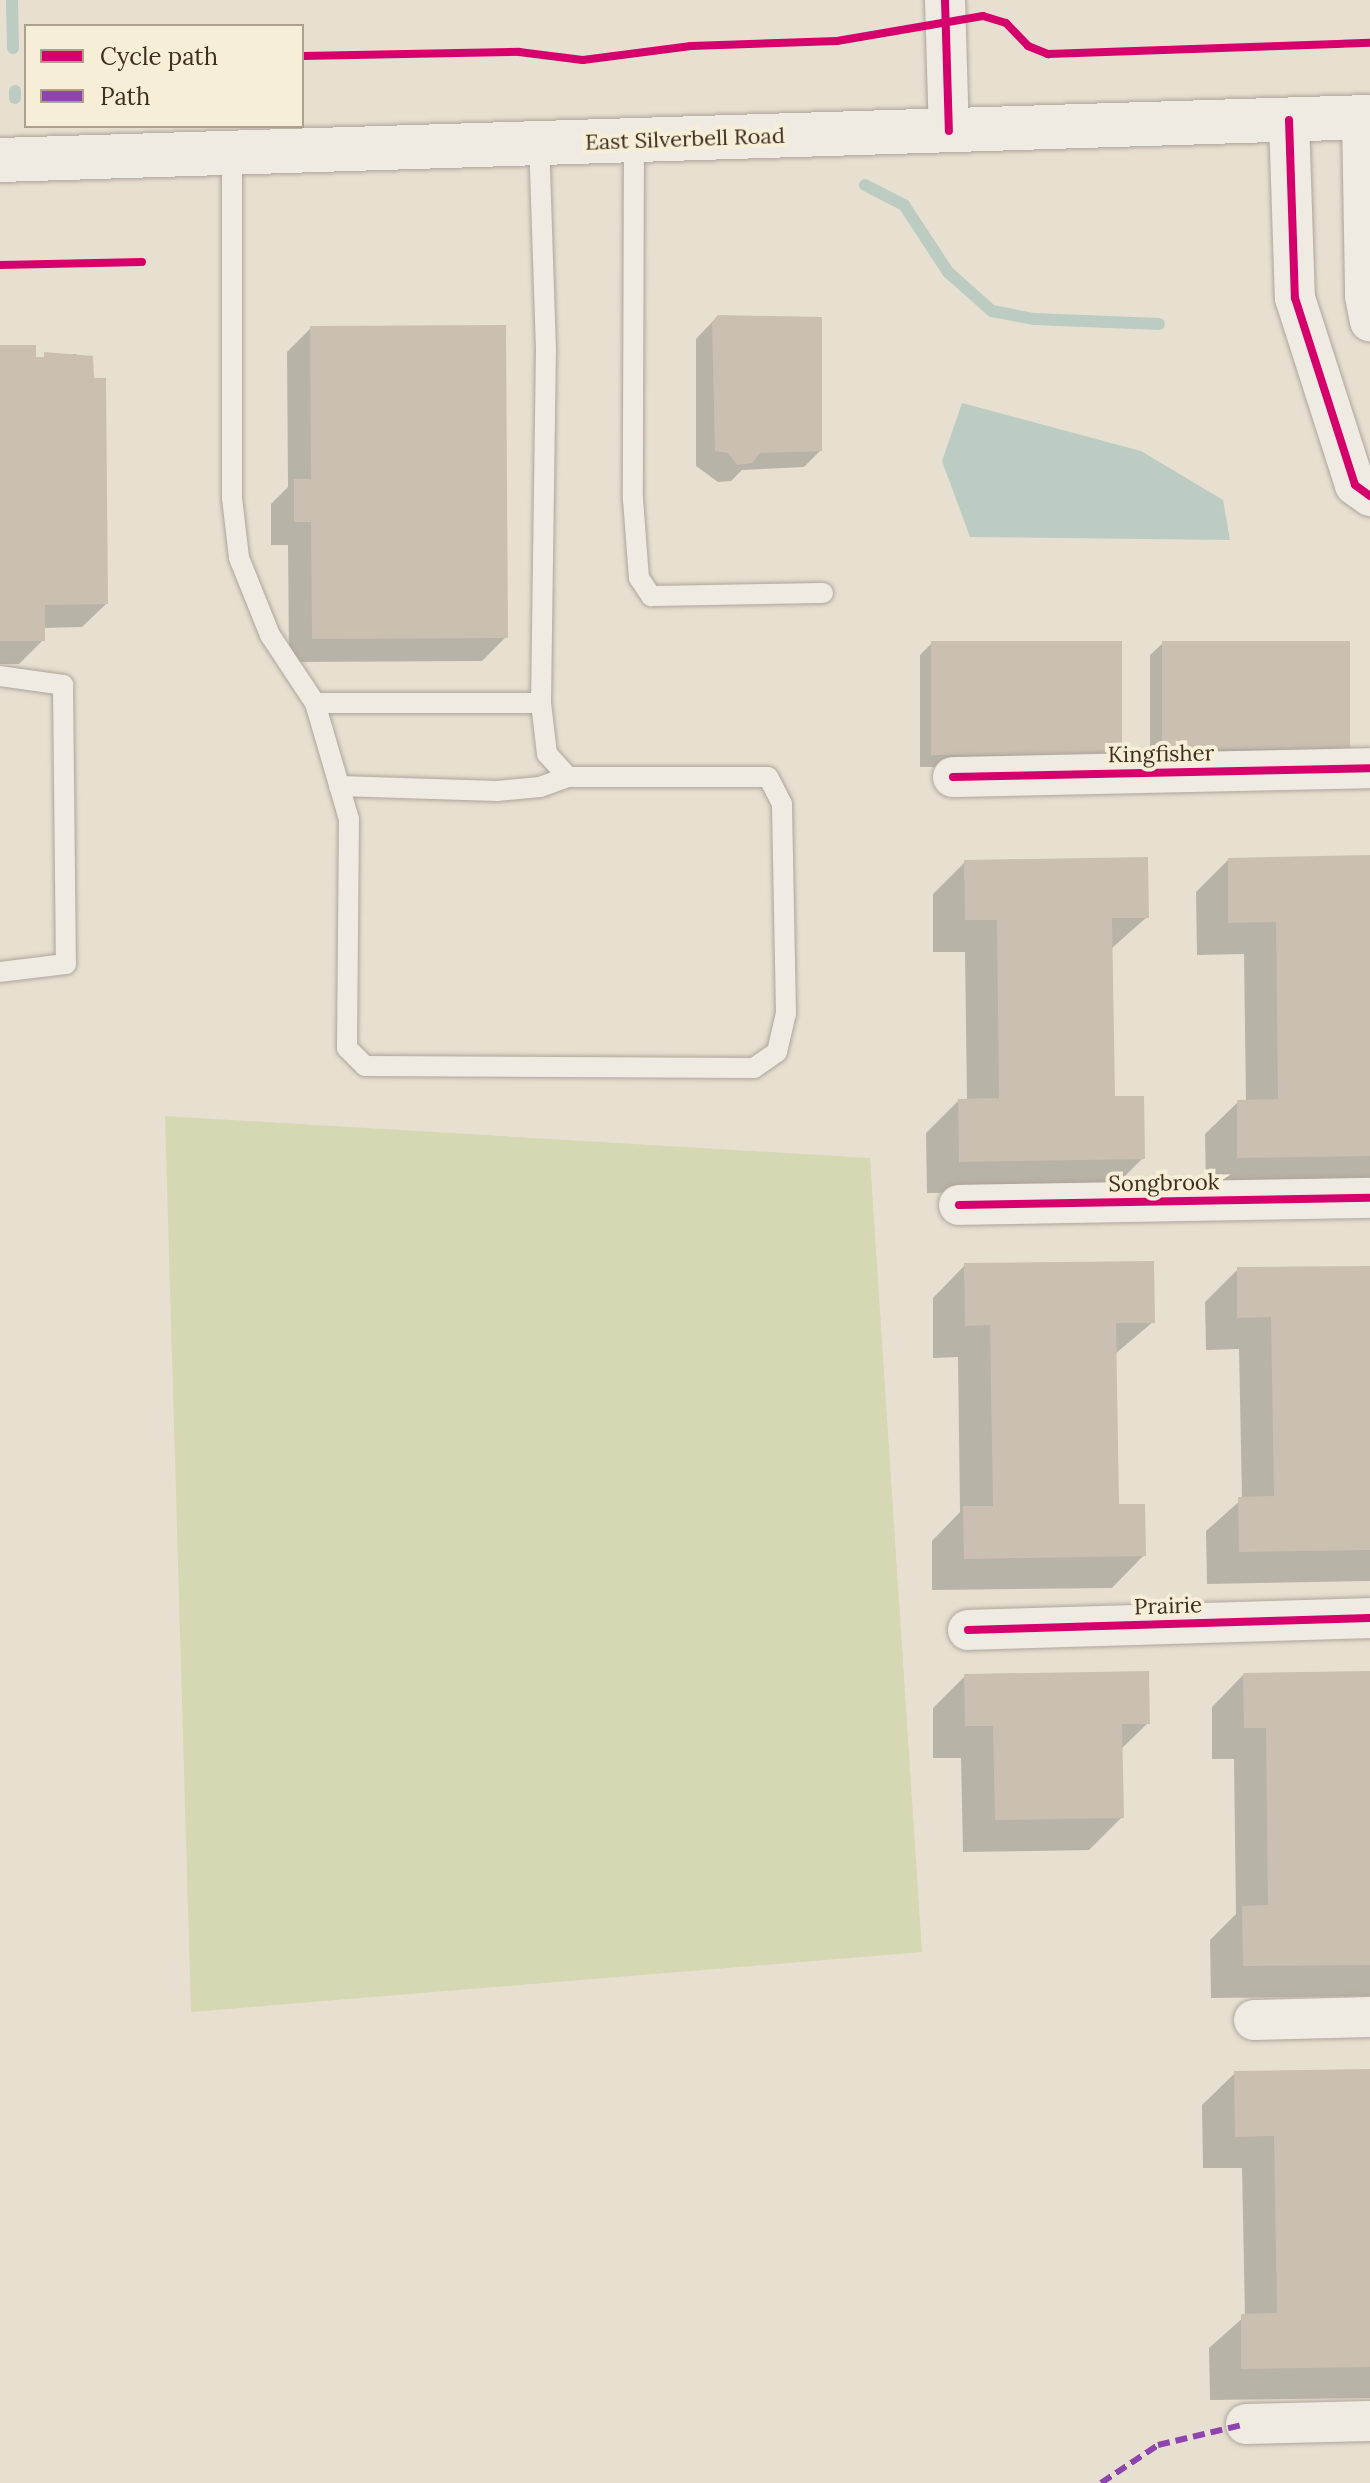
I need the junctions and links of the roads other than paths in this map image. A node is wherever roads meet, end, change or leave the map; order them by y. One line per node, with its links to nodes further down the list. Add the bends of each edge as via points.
1 (945, 0): 4 (street)
2 (1366, 117): 3 (main road, East Silverbell Road); 9 (street, via 1365,296)
3 (1289, 120): 4 (main road, East Silverbell Road); 10 (street, via 1295,298 1355,485)
4 (949, 131): 5 (main road, East Silverbell Road)
5 (634, 141): 6 (main road, East Silverbell Road); 11 (lane, via 633,499 639,578 651,596)
6 (539, 143): 7 (main road, East Silverbell Road); 14 (lane, via 546,350)
7 (232, 154): 8 (main road, East Silverbell Road); 13 (lane, via 232,498 239,558 270,635)
8 (0, 160)
9 (1370, 322)
10 (1370, 496)
11 (823, 593)
12 (0, 676): 19 (lane, via 63,685 66,964)
13 (315, 703): 14 (lane); 18 (lane)
14 (541, 703): 16 (lane, via 547,754)
15 (1370, 768): 17 (street, Kingfisher)
16 (568, 777): 18 (lane, via 540,787 497,791); 18 (lane, via 768,777 782,804 786,1014 777,1052 754,1068 365,1066 347,1048 349,819)
17 (953, 777)
18 (339, 786)
19 (0, 972)
20 (1370, 1198): 21 (street, Songbrook)
21 (959, 1205)
22 (1370, 1618): 23 (street, Prairie)
23 (968, 1630)
24 (1370, 2017): 25 (street)
25 (1254, 2020)
26 (1370, 2421): 27 (street)
27 (1246, 2424)

